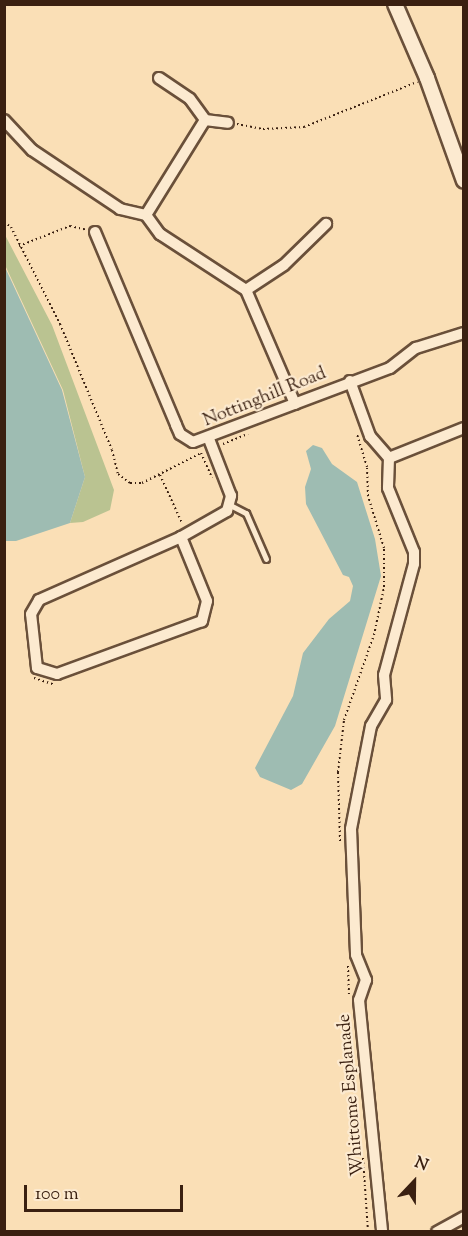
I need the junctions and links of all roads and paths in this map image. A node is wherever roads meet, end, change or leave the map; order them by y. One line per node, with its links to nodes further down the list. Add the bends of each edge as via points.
1 (395, 4): 3 (street)
2 (159, 78): 5 (street, via 190,99)
3 (427, 78): 6 (path, via 304,127 263,129); 7 (street)
4 (4, 120): 8 (street, via 32,150 120,209)
5 (205, 120): 6 (street); 8 (street)
6 (228, 123)
7 (464, 180)
8 (146, 215): 13 (street, via 160,234)
9 (4, 222): 12 (path)
10 (326, 224): 13 (street, via 284,265)
11 (94, 232): 12 (path, via 70,226); 20 (street, Nottinghill Road, via 176,425 184,438)
12 (19, 246): 22 (path, via 60,324 112,450 118,474 130,483 142,483)
13 (246, 290): 16 (street)
14 (464, 333): 15 (street, Nottinghill Road, via 416,348 390,368)
15 (350, 381): 16 (street, Nottinghill Road); 21 (street, via 370,436)
16 (295, 404): 20 (street, Nottinghill Road)
17 (464, 428): 21 (street)
18 (356, 429): 31 (path, via 367,467 368,495 384,548 384,587 374,634 344,720 338,772)
19 (257, 430): 20 (path)
20 (205, 446): 22 (path); 23 (path); 24 (street, via 231,496)
21 (389, 458): 36 (street, Whittome Esplanade, via 388,488 414,552 414,564 384,675 386,700 371,726 353,813 350,854 356,955 366,980 360,1000)
22 (160, 475): 25 (path)
23 (215, 486)
24 (230, 505): 25 (street, via 226,511); 28 (lane, via 246,513)
25 (188, 526): 26 (path); 27 (street)
26 (172, 529)
27 (181, 537): 27 (street, via 39,600 31,614 38,668 57,674 202,621 207,601)
28 (266, 559)
29 (31, 675): 30 (path, via 43,684)
30 (55, 684)
31 (341, 851)
32 (348, 956): 33 (path)
33 (350, 1000)
34 (363, 1155): 37 (path)
35 (464, 1217): 38 (street)
36 (381, 1229)
37 (368, 1232)
38 (437, 1232)

